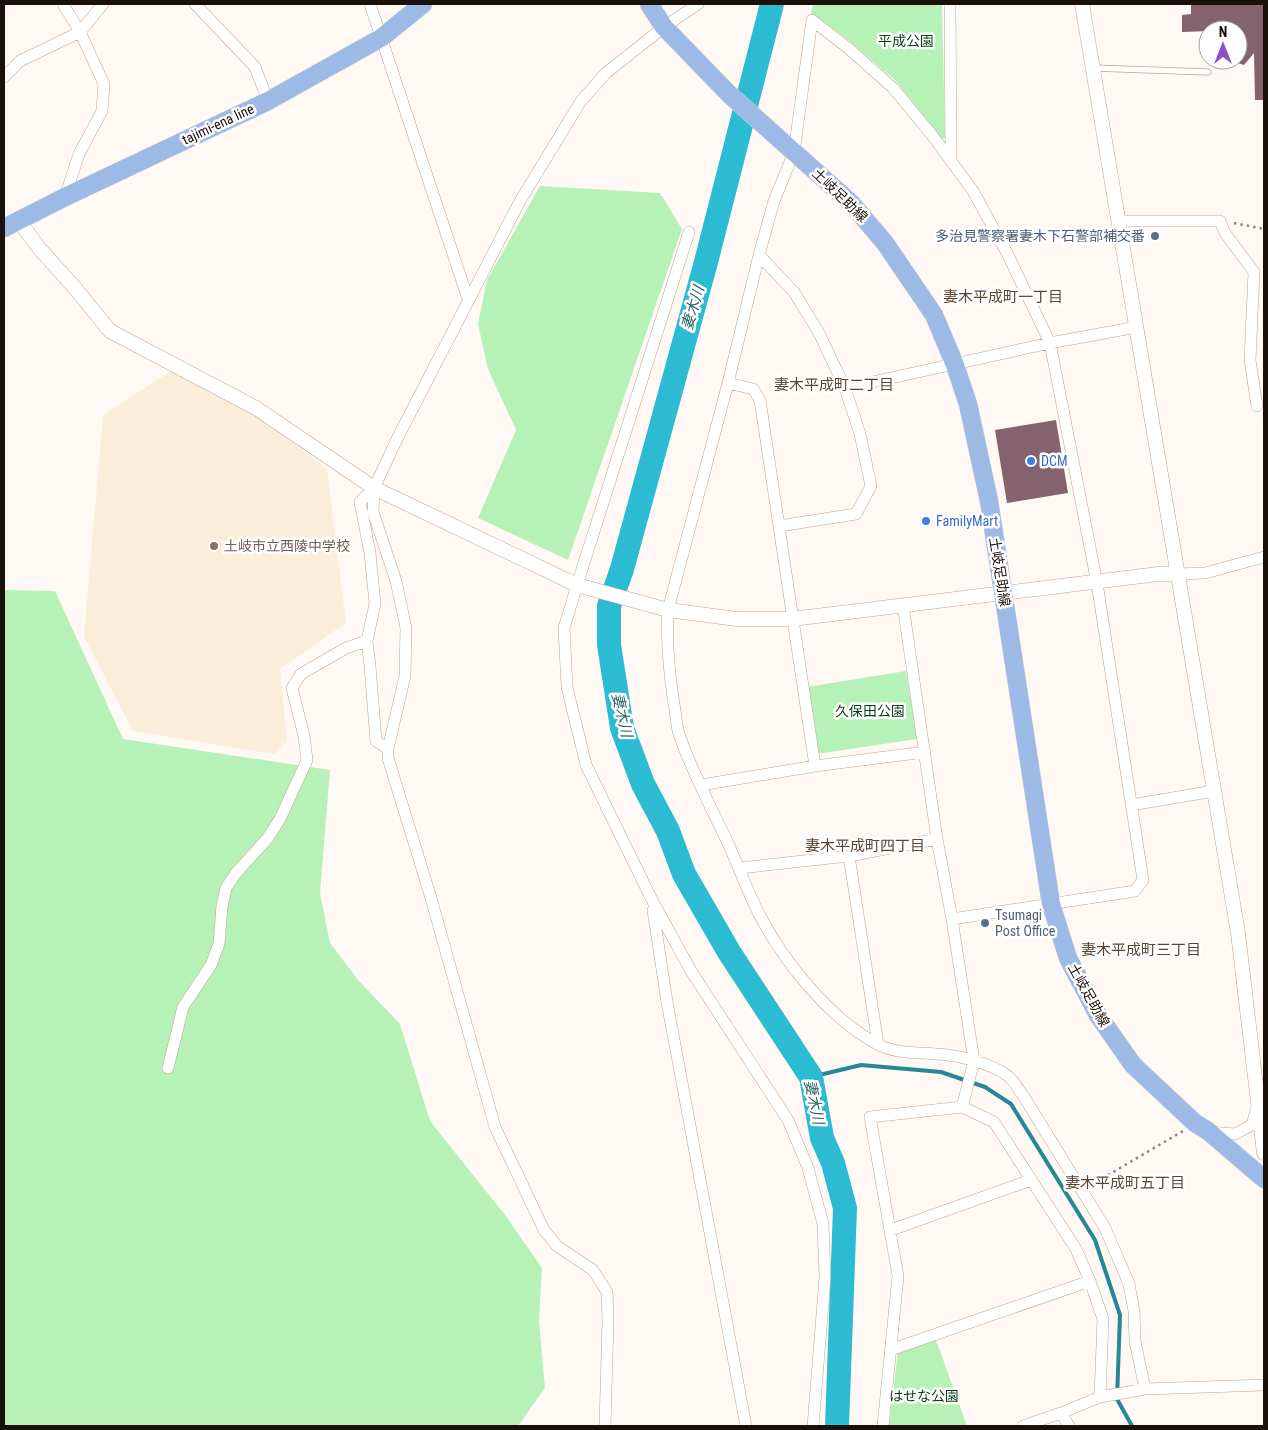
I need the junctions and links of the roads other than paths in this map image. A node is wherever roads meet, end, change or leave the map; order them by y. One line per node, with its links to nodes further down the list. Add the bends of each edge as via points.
1 (63, 4): 11 (street)
2 (103, 4): 11 (street)
3 (196, 4): 16 (street, via 255,67)
4 (370, 4): 12 (street)
5 (423, 4): 12 (main road, tajimi-ena line)
6 (649, 4): 10 (main road, 土岐足助線)
7 (698, 4): 10 (street)
8 (950, 4): 18 (street)
9 (1082, 4): 13 (street)
10 (668, 31): 17 (main road, 土岐足助線, via 730,95); 24 (street, via 606,73 581,101 520,201)
11 (80, 32): 15 (street, via 20,61); 19 (street, via 104,84 102,111 79,154)
12 (381, 38): 16 (main road, tajimi-ena line); 24 (street)
13 (1093, 68): 14 (lane); 20 (street)
14 (1208, 72)
15 (4, 77)
16 (268, 101): 19 (main road, tajimi-ena line)
17 (788, 146): 18 (street, via 812,20 893,88); 23 (street); 27 (main road, 土岐足助線, via 851,203 885,243 934,316)
18 (951, 162): 26 (street, via 973,192)
19 (65, 197): 21 (main road, tajimi-ena line)
20 (1119, 221): 25 (street); 30 (street, via 1220,221 1254,272 1250,360)
21 (11, 225): 31 (street, via 39,248 110,331 256,408)
22 (689, 232): 36 (street)
23 (759, 255): 28 (street); 29 (street, via 794,292)
24 (468, 300): 31 (street)
25 (1137, 327): 26 (street); 34 (street)
26 (1050, 343): 27 (street); 35 (street)
27 (956, 365): 29 (street); 37 (main road, 土岐足助線, via 989,501)
28 (728, 383): 32 (street, via 753,389 760,400); 39 (street)
29 (845, 388): 32 (street, via 860,434 871,486 856,514)
30 (1257, 406)
31 (374, 488): 36 (street); 41 (street, via 360,502 375,604); 42 (street, via 373,512 396,581 406,628 405,676)
32 (779, 526): 40 (street)
33 (1264, 557): 34 (street, via 1205,573)
34 (1178, 574): 35 (street); 46 (street)
35 (1097, 582): 37 (street); 47 (street)
36 (577, 585): 39 (street); 51 (street, via 564,628 567,687 586,765)
37 (1002, 592): 38 (street); 52 (main road, 土岐足助線)
38 (903, 605): 40 (street); 43 (street)
39 (668, 610): 40 (street, via 737,619); 45 (street, via 666,639 679,733)
40 (792, 619): 44 (street)
41 (367, 641): 42 (street, via 376,741); 56 (street, via 346,648 301,674 292,688 307,760 267,840 236,872 226,888 219,944 211,965 183,1007)
42 (388, 749): 70 (street, via 496,1127 544,1230 557,1246 593,1270 607,1292)
43 (925, 752): 44 (street); 48 (street)
44 (815, 766): 45 (street)
45 (701, 785): 50 (street)
46 (1214, 791): 47 (street); 57 (street, via 1238,933)
47 (1131, 805): 52 (street, via 1144,880 1135,890)
48 (937, 839): 49 (street); 53 (street)
49 (849, 856): 50 (street); 54 (street)
50 (740, 868): 54 (street, via 774,941 798,972 822,1002)
51 (652, 900): 71 (street, via 667,1002); 72 (street, via 691,971 788,1120 808,1168 823,1224 825,1278)
52 (1051, 904): 53 (street); 59 (main road, 土岐足助線, via 1068,958 1098,1015 1133,1065)
53 (952, 919): 55 (street)
54 (878, 1044): 55 (street, via 901,1053 938,1054)
55 (974, 1061): 58 (street); 67 (street, via 1008,1076 1105,1228 1128,1284)
56 (168, 1068)
57 (1258, 1099): 59 (street, via 1252,1125 1235,1134); 60 (street)
58 (962, 1107): 62 (street, via 994,1122); 63 (street, via 870,1117)
59 (1202, 1127): 61 (main road, 土岐足助線)
60 (1264, 1153)
61 (1264, 1179)
62 (1031, 1180): 63 (street); 64 (street, via 1076,1249)
63 (891, 1230): 65 (street, via 898,1276)
64 (1090, 1281): 65 (street); 68 (street, via 1103,1319)
65 (890, 1350): 73 (street)
66 (1264, 1385): 67 (street)
67 (1145, 1389): 68 (street)
68 (1100, 1397): 69 (street)
69 (1061, 1413): 74 (street); 75 (street)
70 (605, 1426)
71 (746, 1426)
72 (813, 1426)
73 (882, 1426)
74 (1023, 1426)
75 (1069, 1426)

